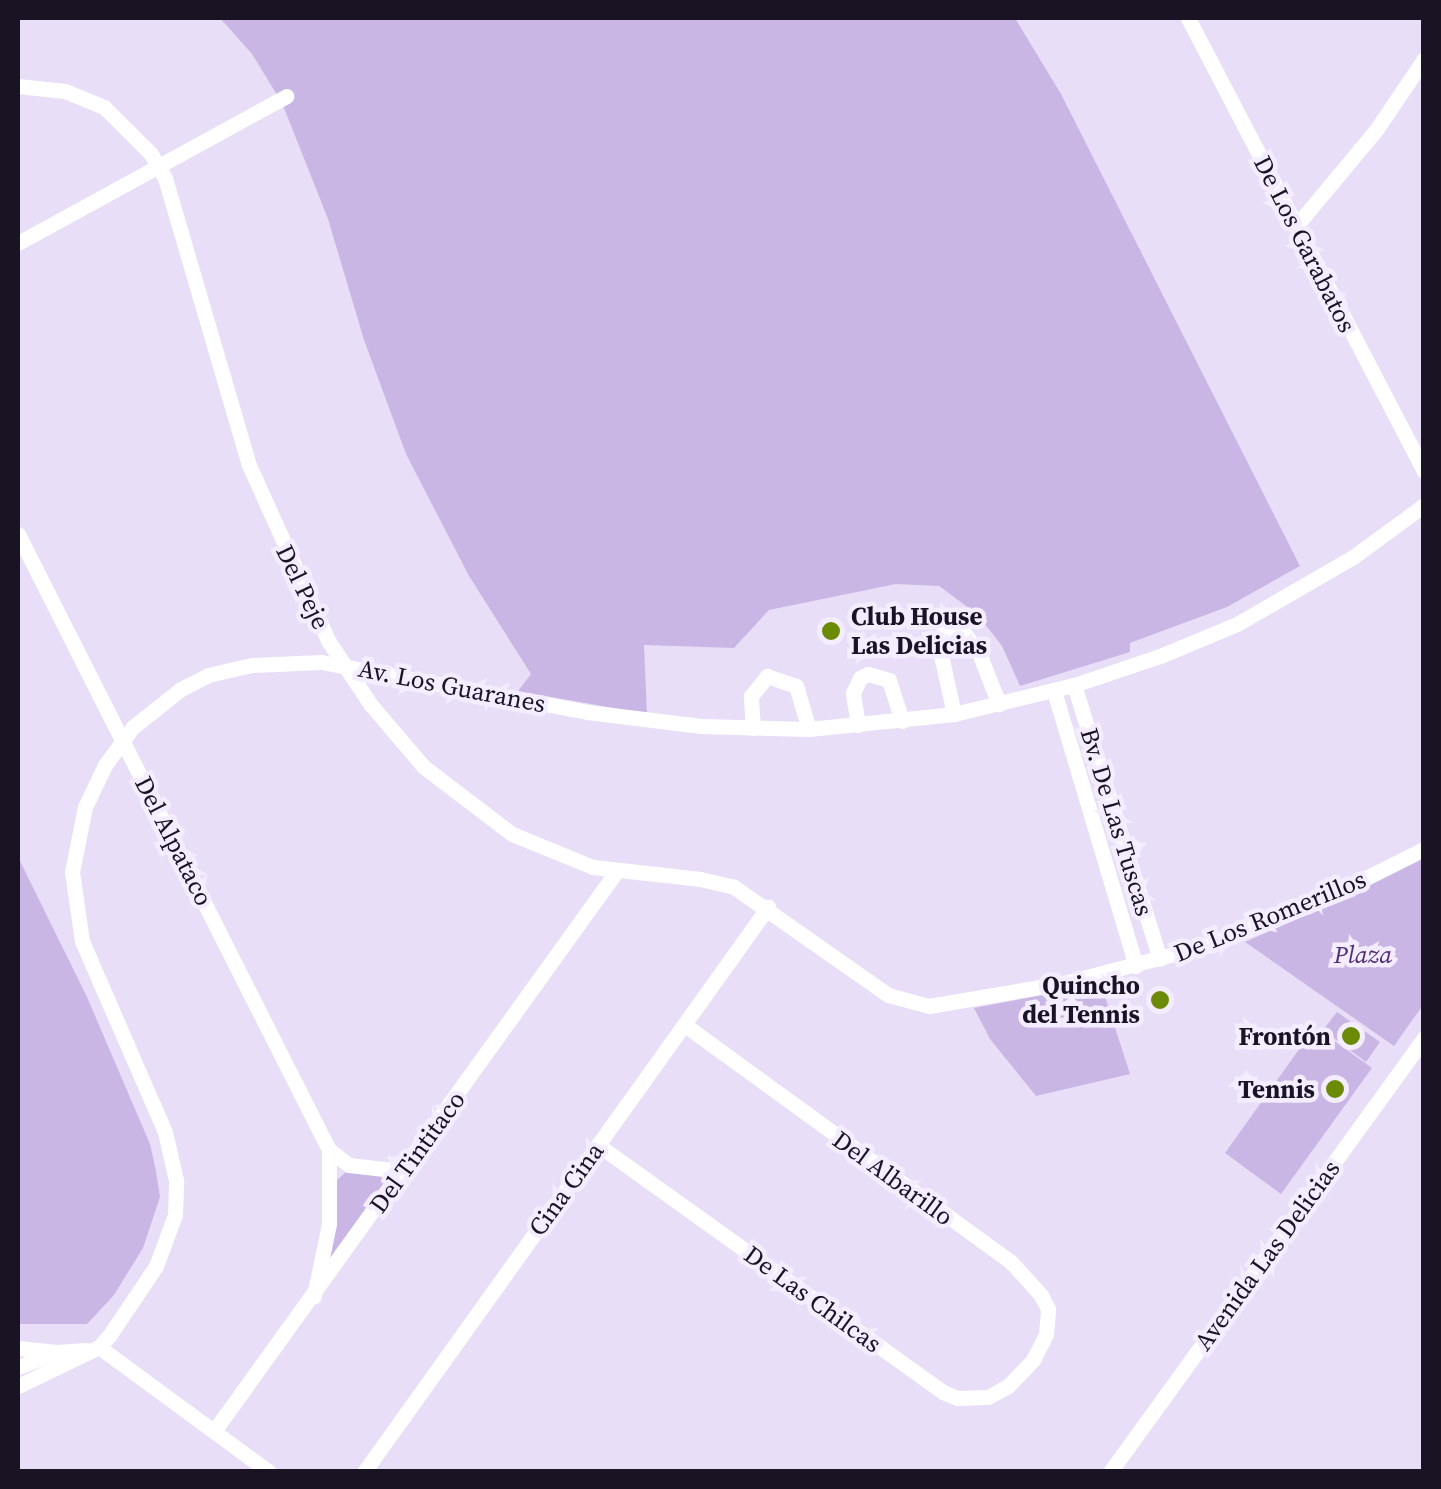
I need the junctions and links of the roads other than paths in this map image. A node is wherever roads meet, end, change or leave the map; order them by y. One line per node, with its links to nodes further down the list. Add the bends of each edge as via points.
1 (1188, 18): 6 (street, De Los Garabatos)
2 (1424, 59): 6 (street, via 1376,130)
3 (18, 86): 5 (street, Del Peje, via 65,91 104,107)
4 (286, 96): 5 (street)
5 (158, 165): 7 (street); 11 (street, Del Peje, via 249,465)
6 (1296, 226): 8 (street, De Los Garabatos)
7 (18, 244)
8 (1424, 471)
9 (1424, 505): 12 (street, Av. Los Guaranes, via 1353,558 1236,624)
10 (18, 534): 20 (street, Del Alpataco)
11 (344, 666): 18 (street, Av. Los Guaranes, via 623,718); 20 (street, Av. Los Guaranes, via 268,663 208,675 160,704); 22 (street, Del Peje, via 402,744 471,806 536,846)
12 (1074, 684): 13 (street, Av. Los Guaranes); 24 (street, Bv. De Las Tuscas)
13 (1054, 691): 14 (street, Av. Los Guaranes); 25 (street, Bv. De Las Tuscas)
14 (999, 704): 15 (street, Av. Los Guaranes); 15 (street, via 979,653 962,630 948,625 938,642)
15 (954, 714): 16 (street, Av. Los Guaranes)
16 (902, 721): 17 (street, Av. Los Guaranes); 17 (street, via 889,680 868,674 853,693)
17 (858, 725): 19 (street, Av. Los Guaranes)
18 (753, 728): 19 (street, Av. Los Guaranes); 19 (street, via 750,696 766,676 796,686)
19 (809, 729)
20 (122, 740): 30 (street, Del Alpataco); 36 (street, Av. Los Guaranes, via 85,807 74,904 90,964 165,1132 177,1200 150,1276)
21 (1424, 849): 24 (street, De Los Romerillos, via 1318,902)
22 (616, 872): 23 (street, Del Peje, via 721,882); 32 (street, Del Tintitaco)
23 (768, 907): 26 (street, Del Peje); 27 (street, Cina Cina)
24 (1160, 960): 25 (street, De Los Romerillos)
25 (1136, 966): 26 (street, De Los Romerillos, via 944,1005 916,1006)
26 (880, 990)
27 (685, 1024): 29 (street, Cina Cina); 38 (street, Del Albarillo, via 1011,1262 1048,1309 1046,1334)
28 (1424, 1038): 44 (street, Avenida Las Delicias)
29 (598, 1145): 38 (street, De Las Chilcas, via 943,1392 988,1397); 43 (street, Cina Cina)
30 (329, 1150): 31 (street, Del Alpataco); 33 (street, Del Alpataco)
31 (349, 1165): 32 (street, Del Alpataco); 33 (street)
32 (402, 1172): 34 (street, Del Tintitaco)
33 (331, 1178): 34 (street, Del Alpataco)
34 (314, 1296): 41 (street, Del Tintitaco)
35 (18, 1348): 37 (street)
36 (94, 1348): 37 (street); 40 (street, Av. Los Guaranes); 41 (street)
37 (56, 1352): 39 (street)
38 (1033, 1360)
39 (18, 1367)
40 (18, 1386)
41 (214, 1432): 42 (street)
42 (268, 1472)
43 (364, 1472)
44 (1110, 1472)

